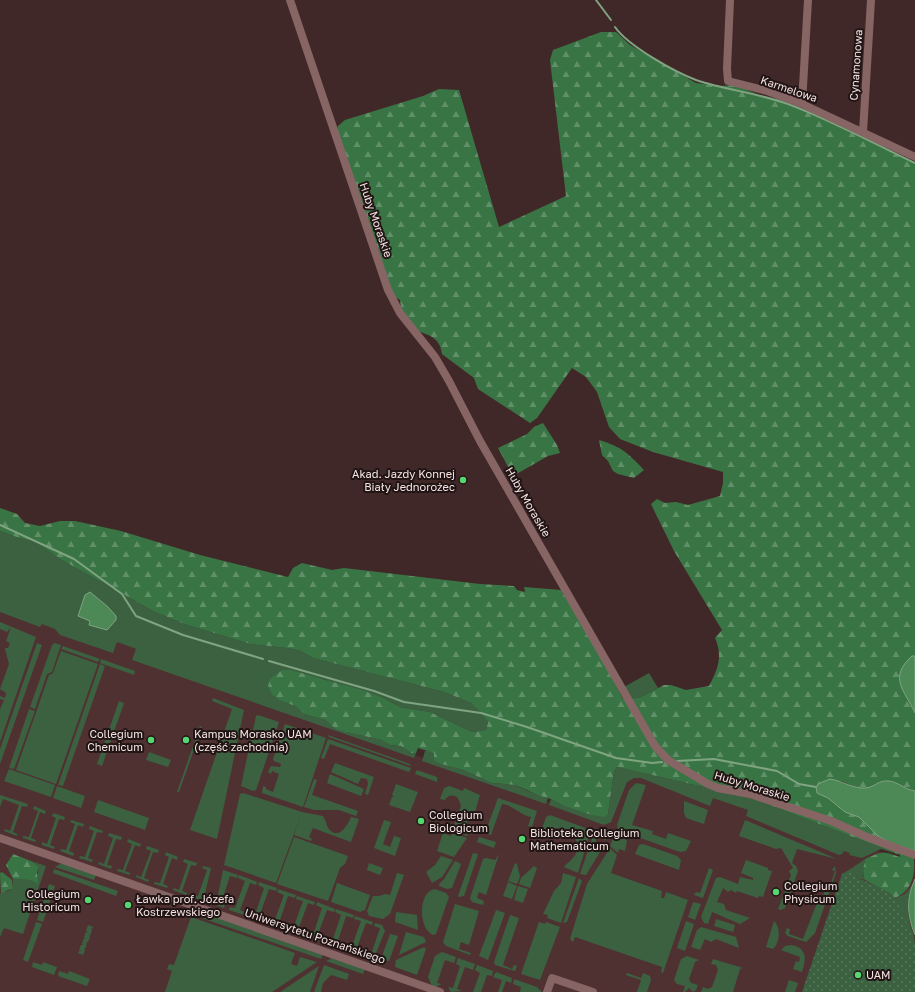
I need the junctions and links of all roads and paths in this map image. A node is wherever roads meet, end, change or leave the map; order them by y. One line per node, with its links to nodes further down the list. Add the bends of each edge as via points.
1 (290, 0): 9 (street, Huby Moraskie, via 388,290 400,313 435,357 480,442 655,746 668,760 708,784 750,794 831,821)
2 (730, 0): 5 (street, Karmelowa, via 728,81 767,91)
3 (808, 0): 5 (street)
4 (871, 0): 6 (street, Cynamonowa)
5 (802, 104): 6 (street, Karmelowa)
6 (863, 132): 7 (street, Karmelowa)
7 (915, 157)
8 (0, 838): 10 (street, Uniwersytetu Poznańskiego)
9 (915, 855)
10 (440, 992)
11 (547, 992): 12 (street, via 552,978)
12 (593, 992)

